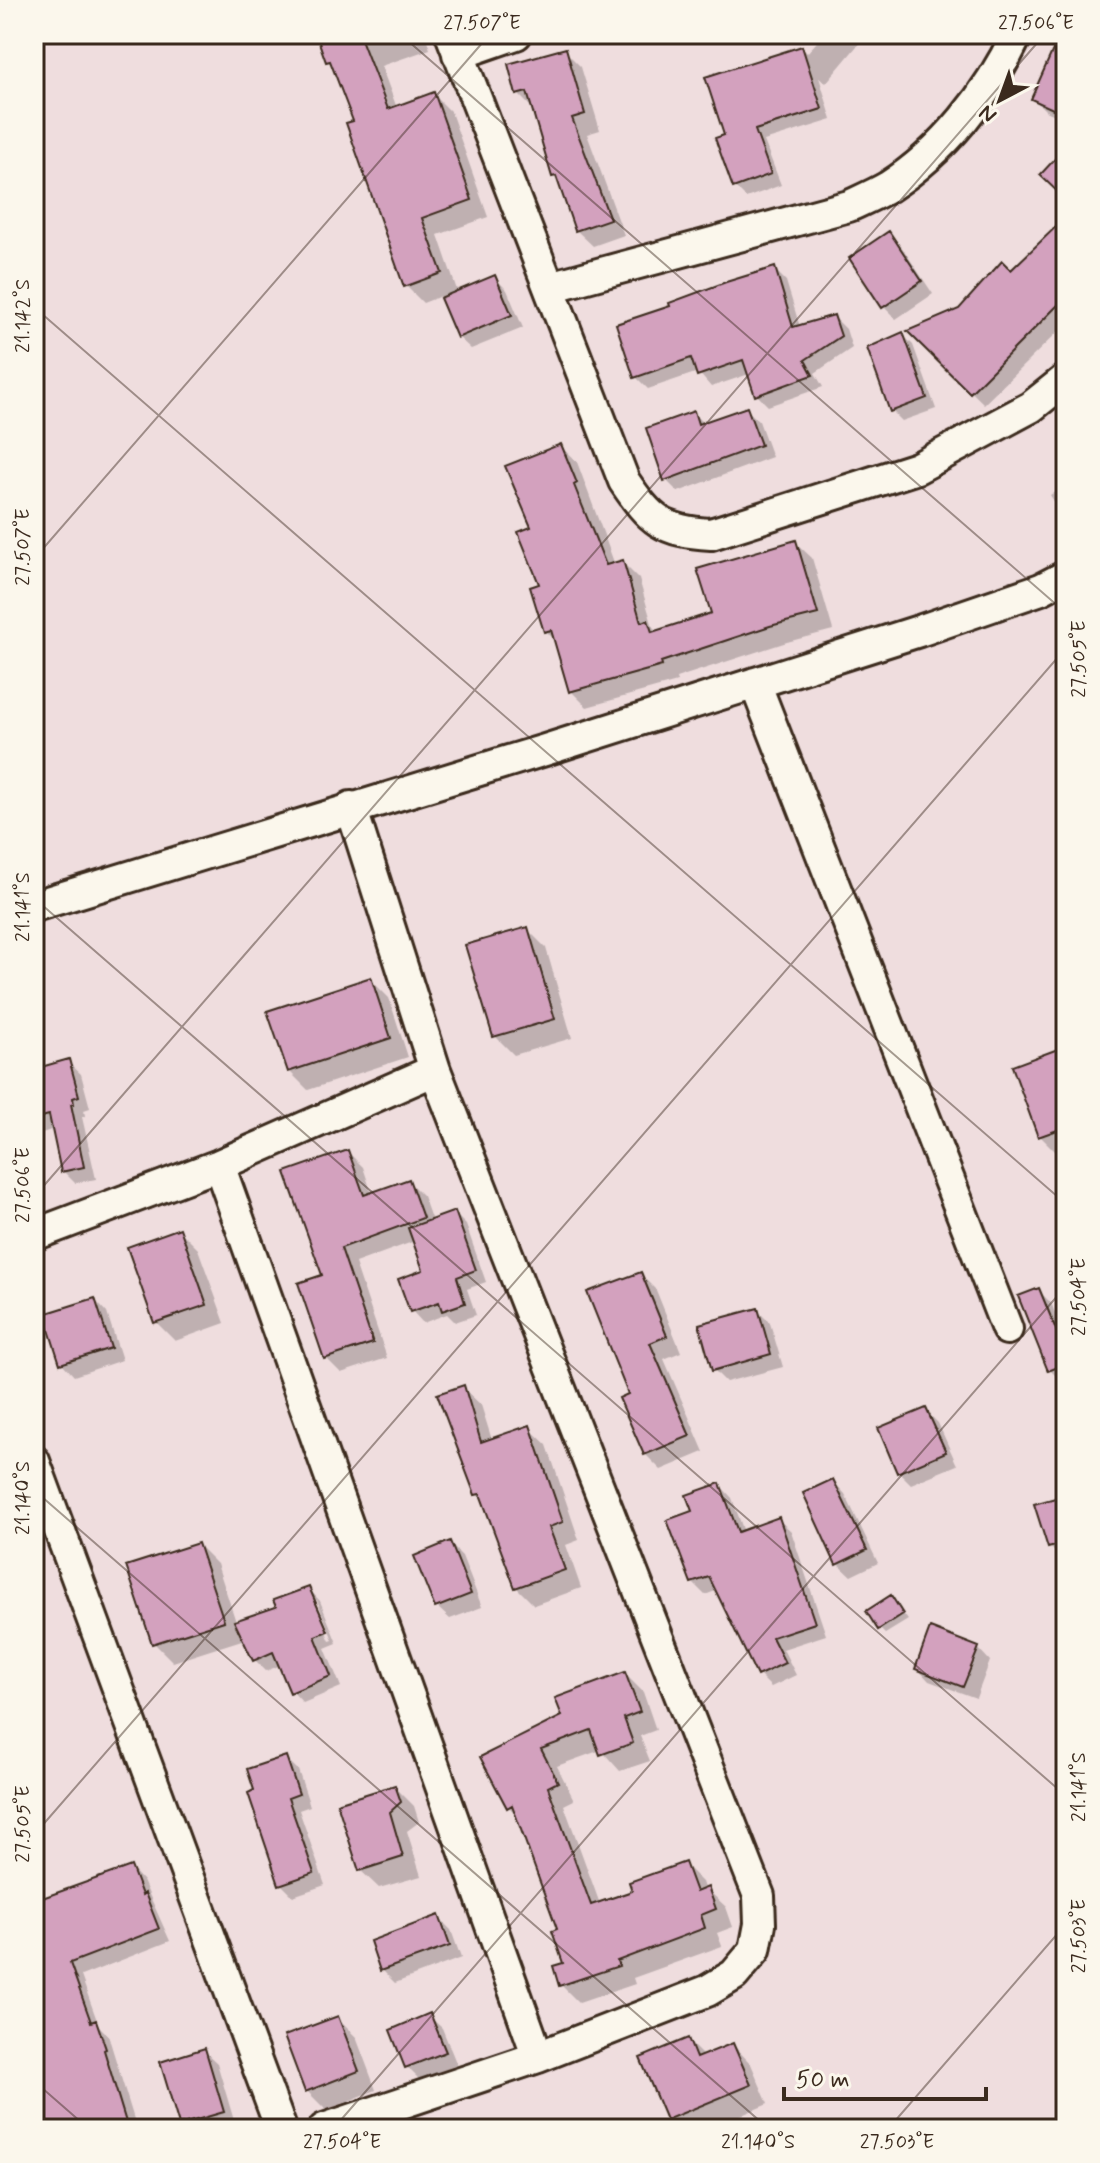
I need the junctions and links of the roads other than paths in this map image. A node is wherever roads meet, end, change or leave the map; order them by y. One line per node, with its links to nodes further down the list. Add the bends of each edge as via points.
1 (516, 34): 3 (street)
2 (1017, 34): 4 (street, via 967,116 887,187 849,206)
3 (454, 44): 4 (street)
4 (550, 287): 5 (street, via 624,481 659,523 681,532 711,534 917,468 1031,407)
5 (1066, 379)
6 (1066, 576): 7 (street, via 1041,589)
7 (755, 683): 8 (street); 13 (street)
8 (351, 807): 9 (street); 10 (street)
9 (34, 906)
10 (435, 1070): 11 (street); 15 (street, via 759,1896 755,1950 734,1975 707,1991)
11 (219, 1165): 12 (street); 15 (street)
12 (34, 1235)
13 (1007, 1329)
14 (34, 1461): 16 (street)
15 (538, 2057): 17 (street)
16 (281, 2129)
17 (324, 2129)

